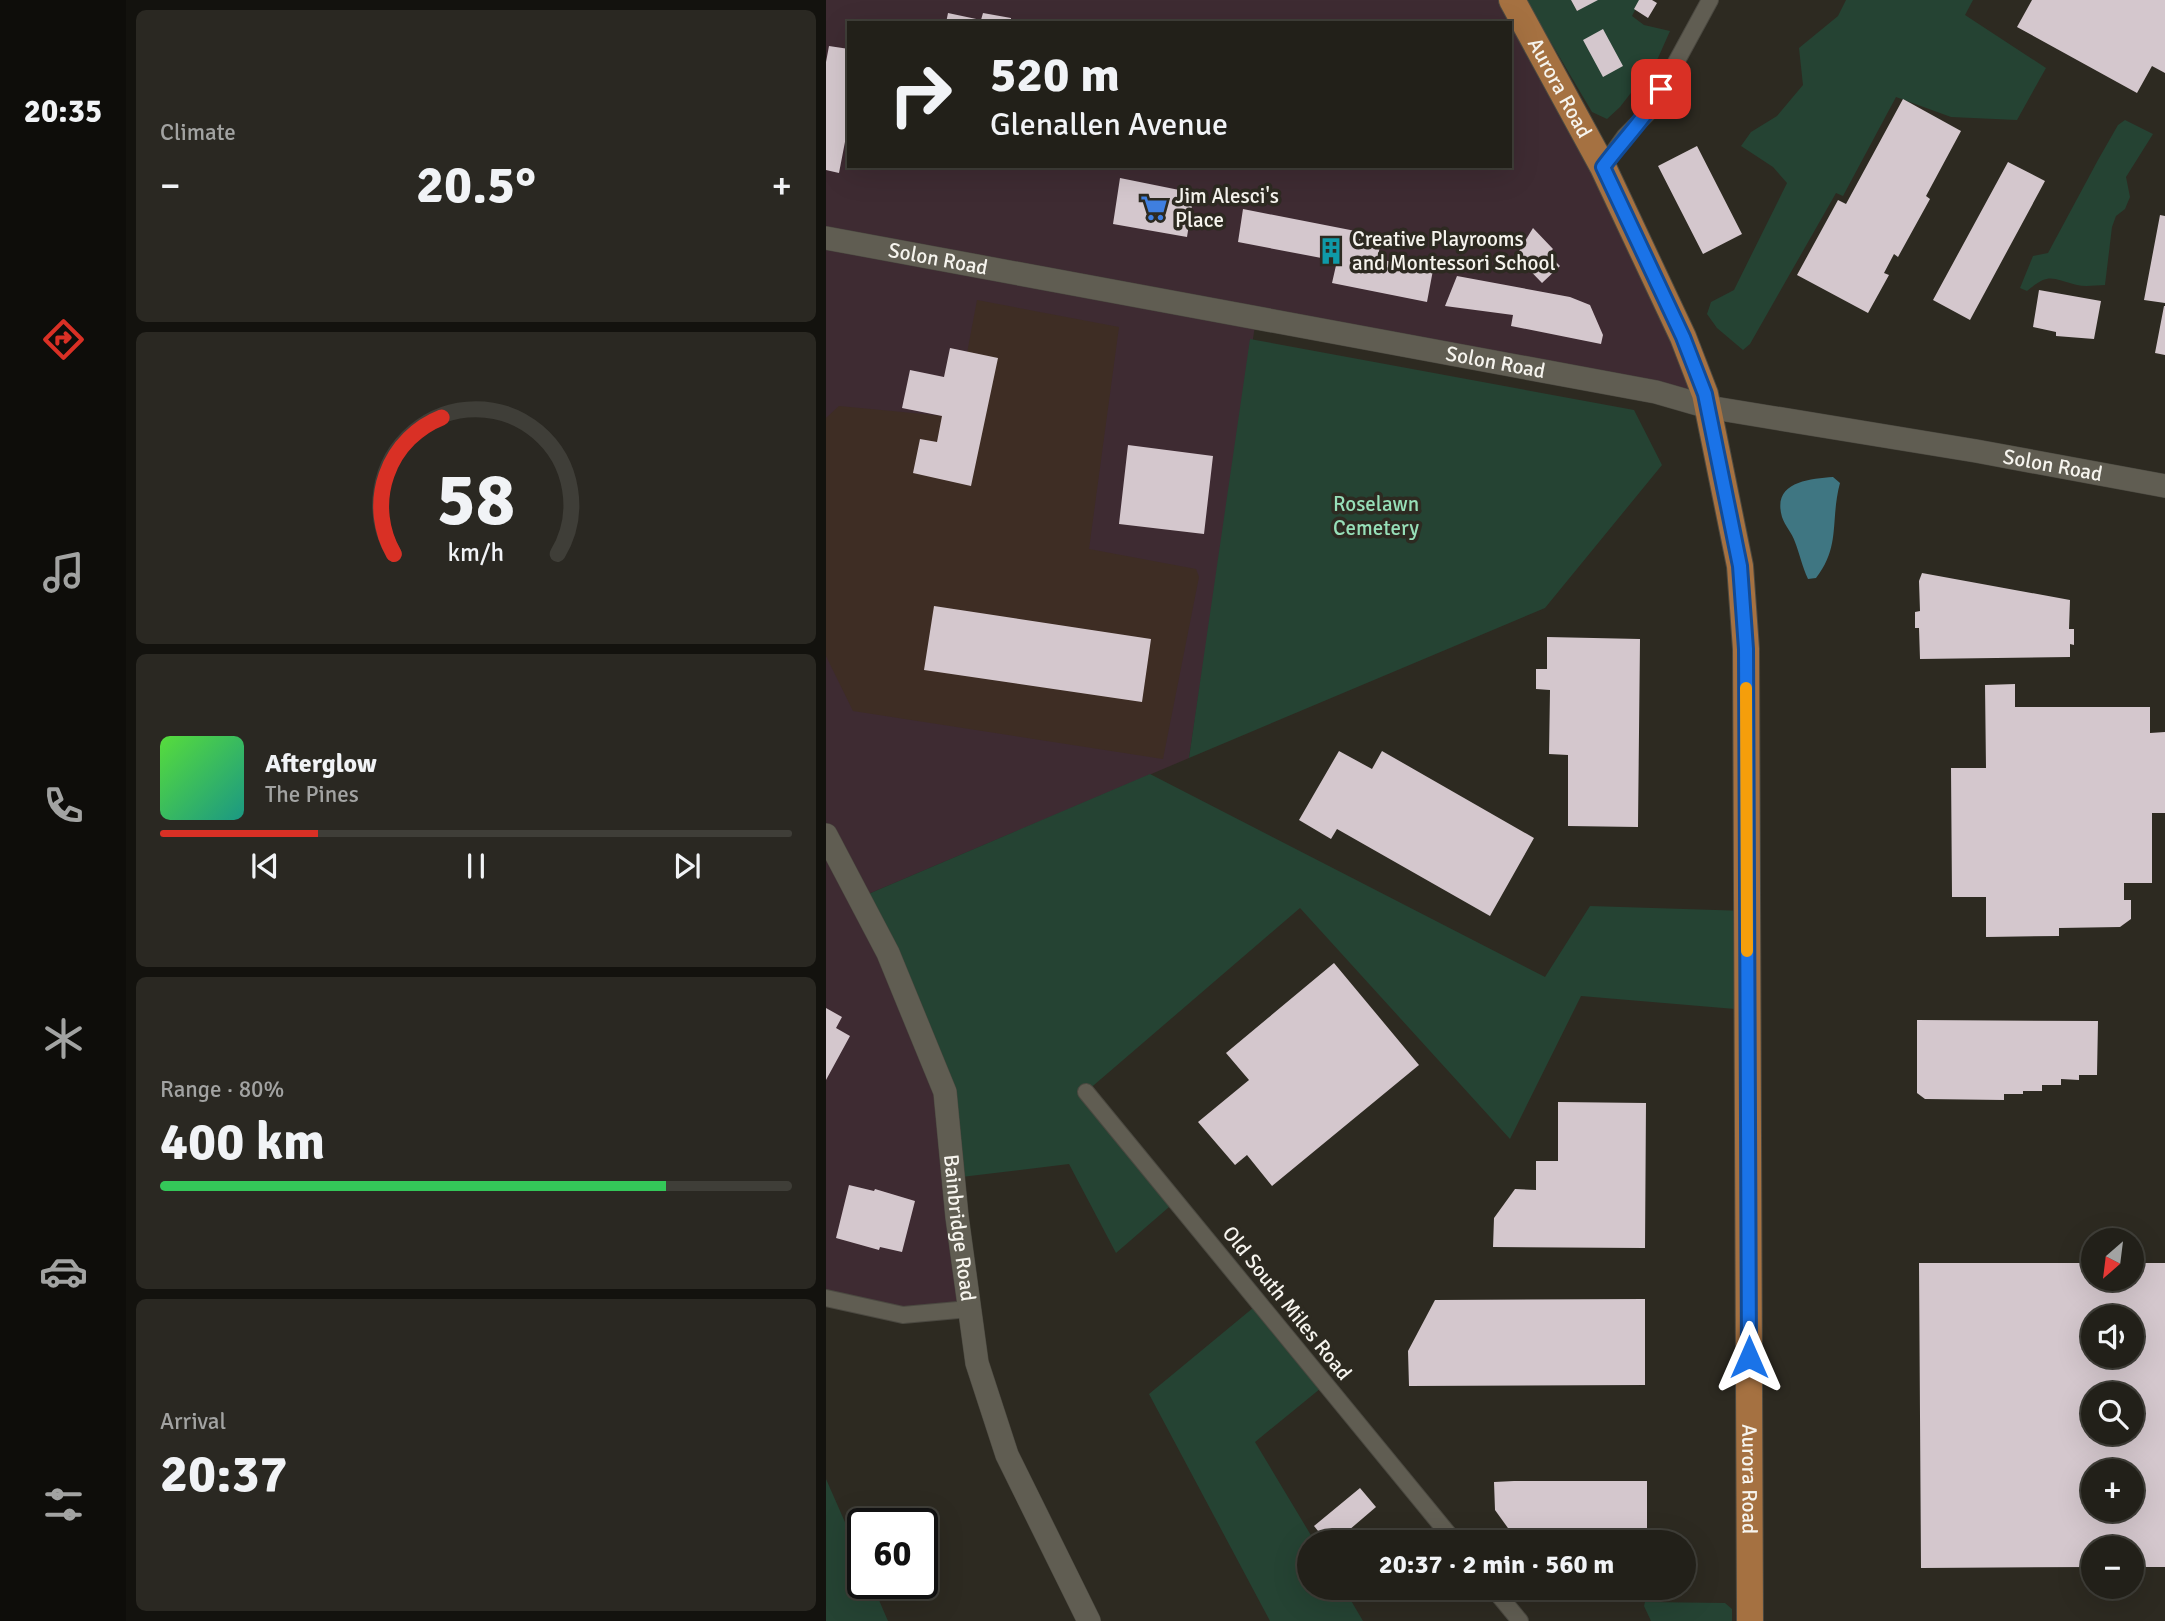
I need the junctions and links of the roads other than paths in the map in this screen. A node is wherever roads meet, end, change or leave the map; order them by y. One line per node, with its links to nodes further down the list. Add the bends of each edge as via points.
1 (1512, 0): 3 (main road, Aurora Road)
2 (1710, 0): 3 (street, via 1649,112)
3 (1603, 167): 5 (main road, Aurora Road, via 1683,337)
4 (826, 237): 5 (street, Solon Road, via 1656,392)
5 (1708, 407): 6 (street, Solon Road); 15 (main road, Aurora Road, via 1740,566 1746,649)
6 (2165, 486)
7 (826, 835): 10 (street, Bainbridge Road, via 888,953 945,1093)
8 (1086, 1091): 11 (street, Old South Miles Road)
9 (826, 1298): 10 (street, via 903,1314)
10 (969, 1309): 13 (street, Bainbridge Road, via 977,1363 1007,1455)
11 (1445, 1530)
12 (1503, 1600): 14 (street)
13 (1089, 1621)
14 (1520, 1621)
15 (1750, 1621)

